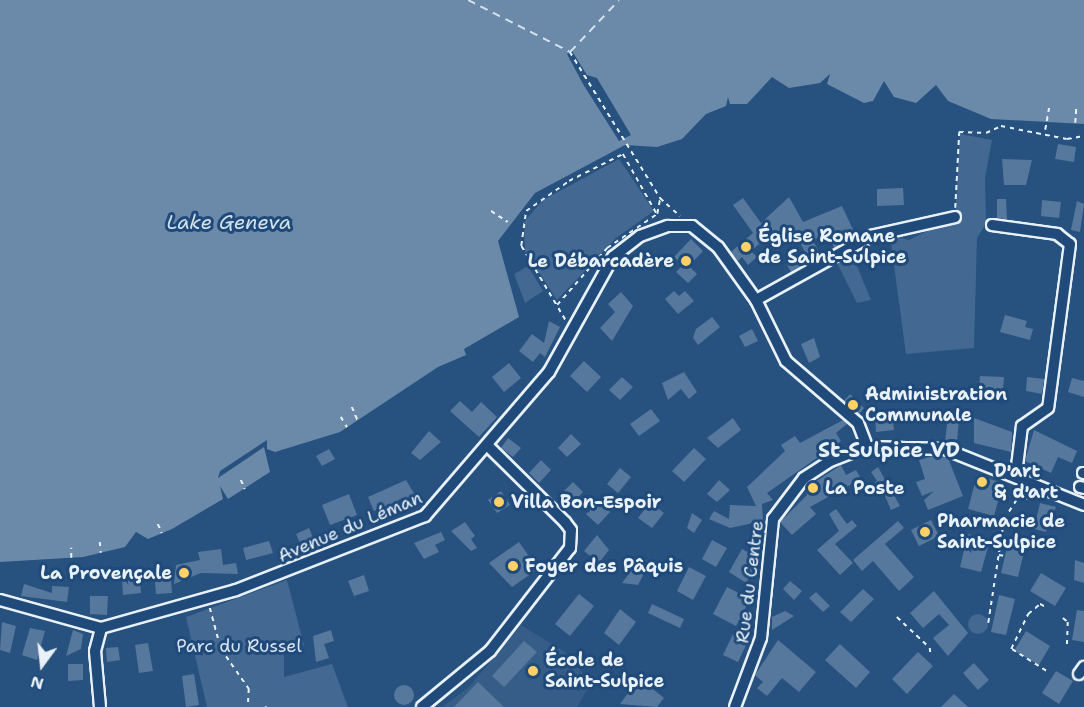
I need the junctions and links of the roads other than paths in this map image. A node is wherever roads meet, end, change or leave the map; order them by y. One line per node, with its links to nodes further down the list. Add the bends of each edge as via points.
1 (955, 217): 3 (street, via 872,236)
2 (992, 225): 6 (street, via 1057,234 1070,244 1048,408 1022,426)
3 (756, 300): 4 (street, Avenue du Léman, via 718,247 692,226 668,226 625,247 549,372); 5 (street, via 789,366 858,423)
4 (488, 446): 9 (street, Avenue du Léman, via 425,516 257,583); 12 (street, via 565,522 571,530 570,548 490,651)
5 (867, 447): 6 (street, Rue du Centre, via 945,449); 10 (street, Rue du Centre, via 804,478 773,519 761,638)
6 (1016, 474): 7 (street, Rue du Centre)
7 (1084, 505)
8 (0, 600): 9 (street)
9 (101, 628): 11 (street, via 95,651)
10 (740, 705)
11 (100, 707)
12 (422, 707)

